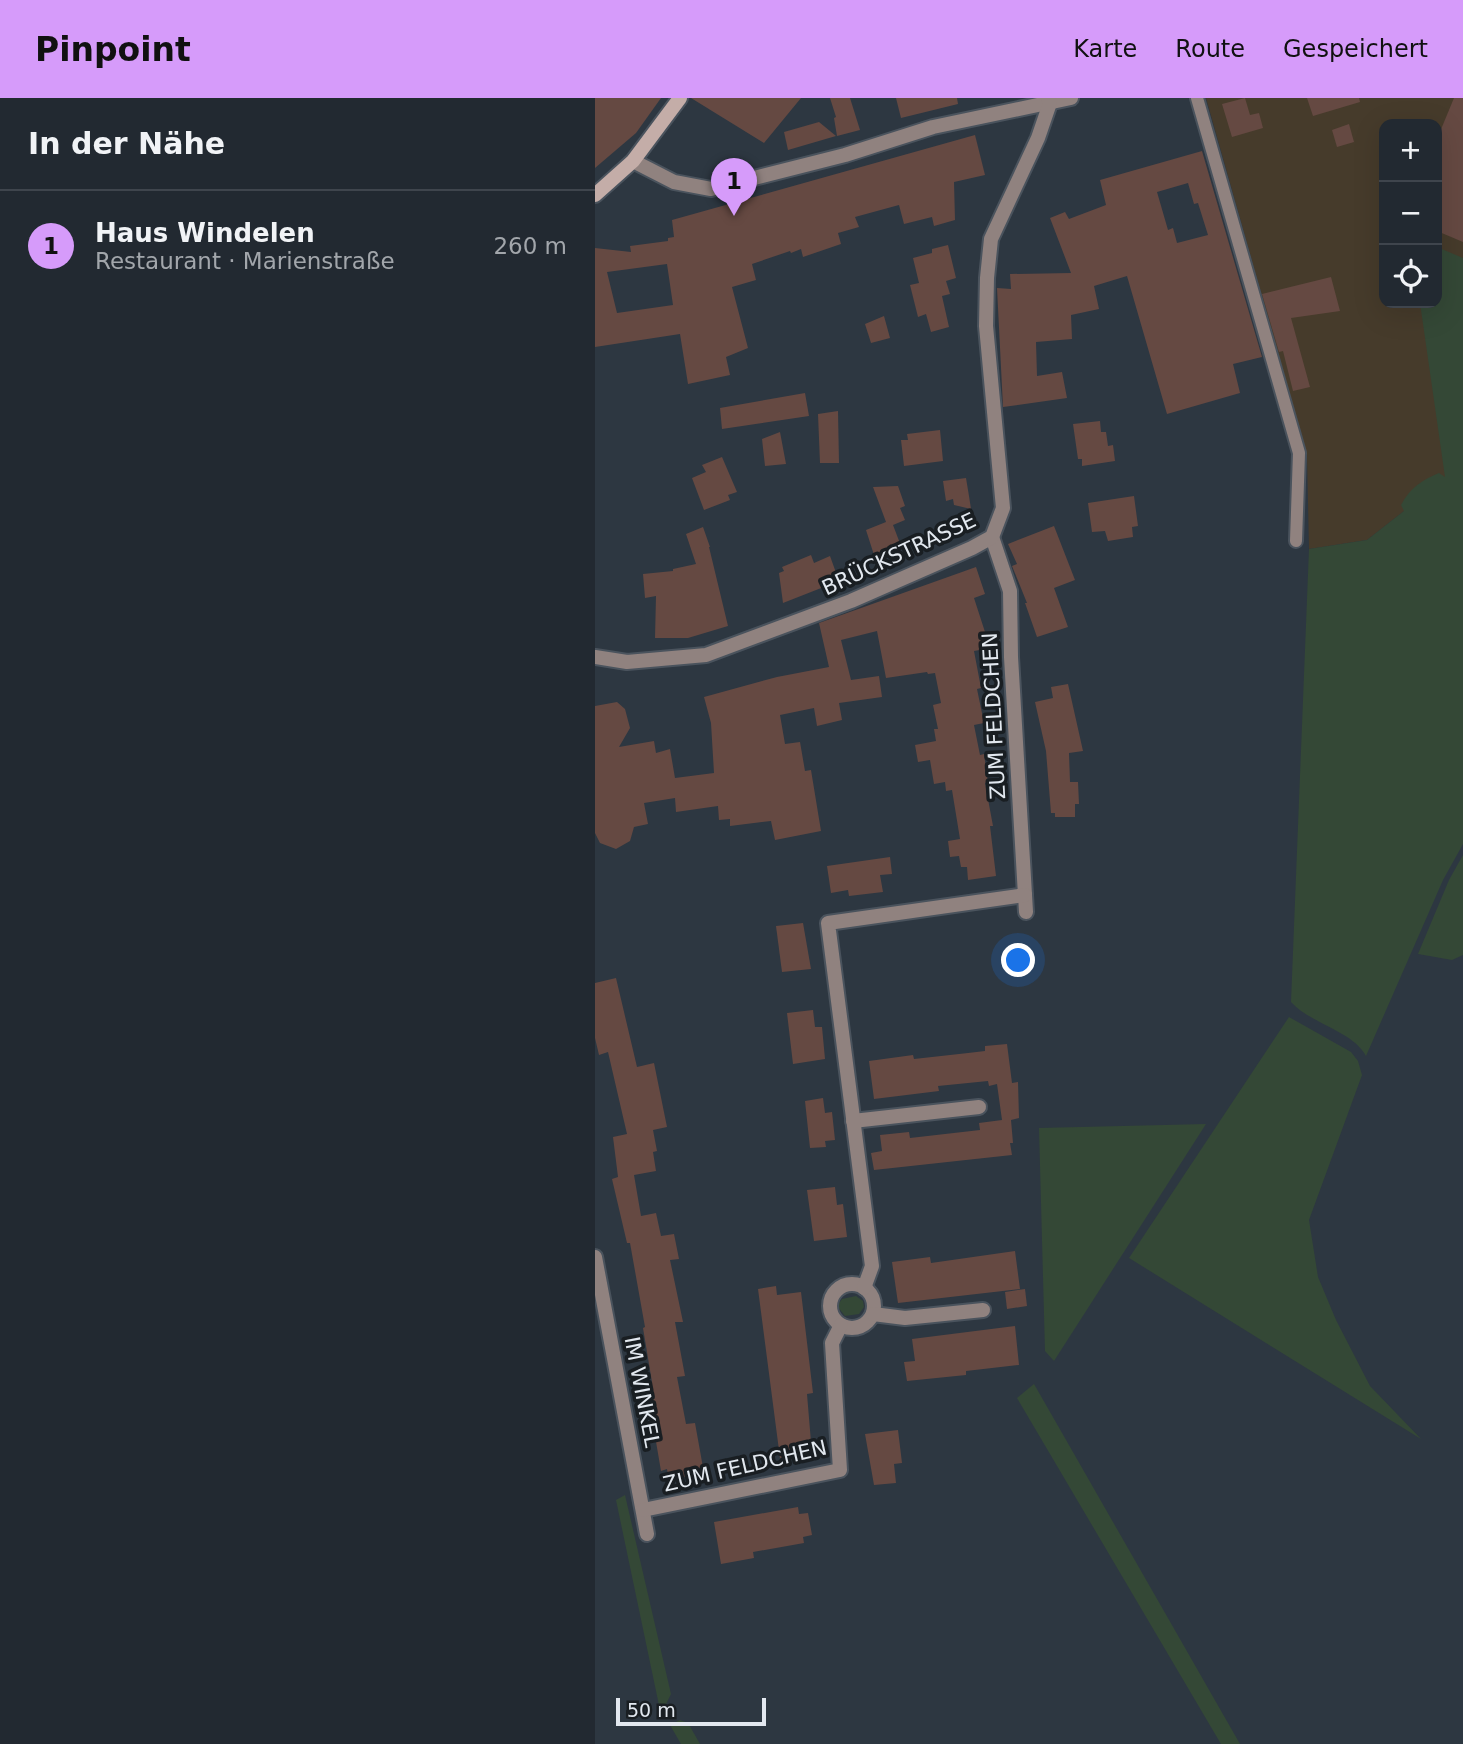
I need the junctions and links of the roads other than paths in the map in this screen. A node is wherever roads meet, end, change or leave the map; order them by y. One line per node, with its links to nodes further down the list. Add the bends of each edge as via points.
1 (680, 98): 5 (main road)
2 (1071, 98): 4 (street)
3 (1197, 98): 8 (lane, via 1299,453)
4 (1049, 100): 5 (street, via 711,189 674,182); 7 (street, BRÜCKSTRASSE, via 1038,138 991,239 986,326 1003,508)
5 (633, 161): 6 (main road)
6 (595, 195)
7 (992, 537): 9 (street, BRÜCKSTRASSE, via 851,601 706,654 627,662); 10 (street, ZUM FELDCHEN, via 1010,591)
8 (1296, 541)
9 (595, 657)
10 (1025, 895): 11 (street, ZUM FELDCHEN); 13 (street, via 828,923)
11 (1026, 912)
12 (979, 1107): 13 (street)
13 (853, 1121): 15 (street, via 872,1266)
14 (595, 1257): 19 (street, IM WINKEL)
15 (864, 1287): 17 (street, via 873,1299); 18 (street, ZUM FELDCHEN, via 849,1285 836,1292 830,1306)
16 (983, 1310): 17 (street, via 905,1318)
17 (873, 1314): 18 (street, via 856,1328)
18 (841, 1325): 19 (street, ZUM FELDCHEN, via 832,1343 840,1470)
19 (643, 1510): 20 (street, IM WINKEL)
20 (647, 1534)

